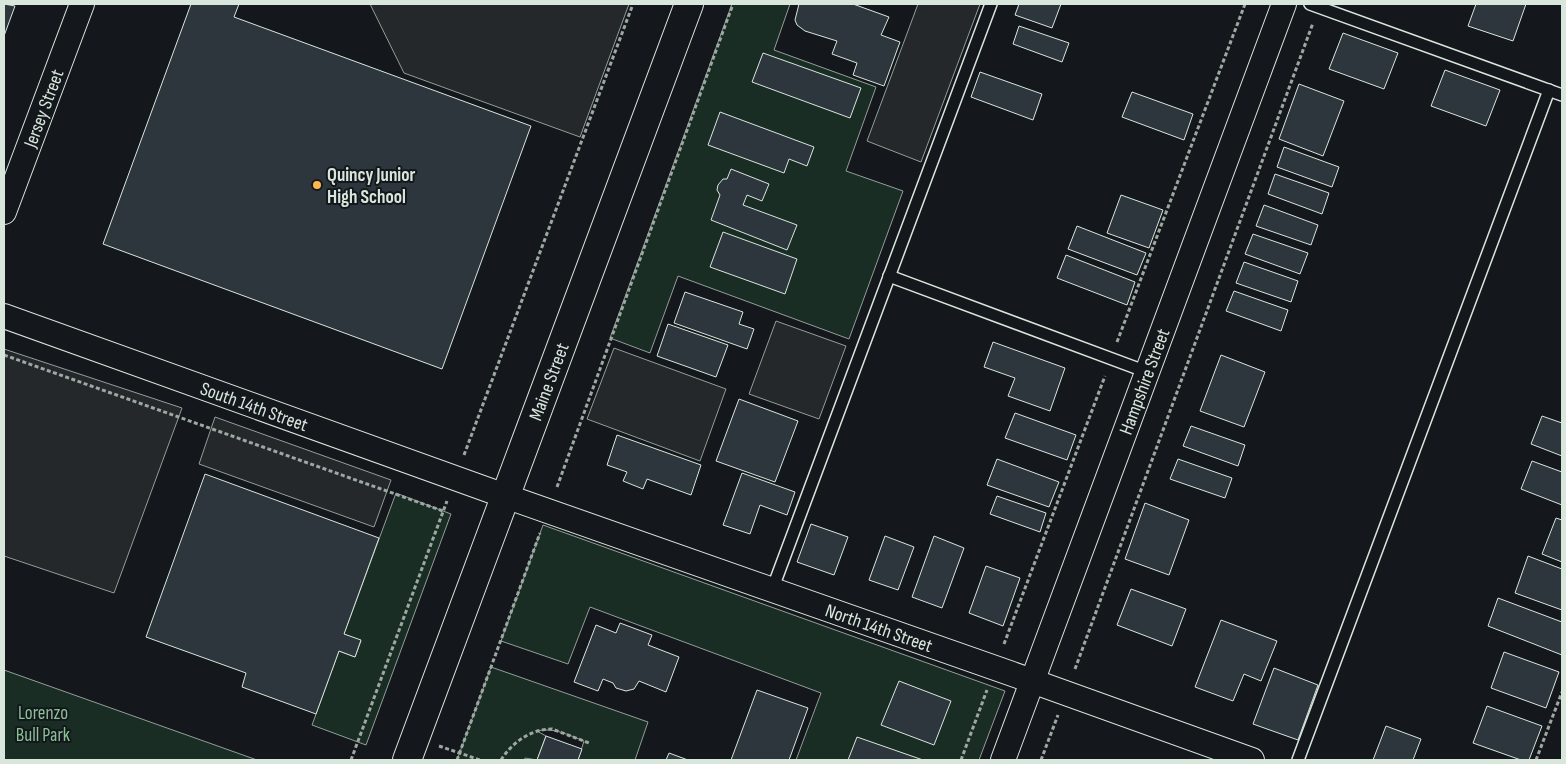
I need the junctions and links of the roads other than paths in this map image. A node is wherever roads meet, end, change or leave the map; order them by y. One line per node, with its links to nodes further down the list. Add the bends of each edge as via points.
1 (82, 4): 8 (street, Jersey Street)
2 (689, 4): 12 (street, Maine Street)
3 (991, 4): 9 (lane)
4 (1284, 4): 11 (street, Hampshire Street)
5 (1315, 5): 6 (lane)
6 (1549, 90): 7 (lane); 18 (lane)
7 (1562, 95)
8 (4, 212)
9 (889, 276): 11 (lane); 13 (lane)
10 (4, 316): 12 (street, South 14th Street)
11 (1147, 372): 14 (street, Hampshire Street)
12 (505, 496): 13 (street, North 14th Street); 15 (street, Maine Street)
13 (772, 590): 14 (street, North 14th Street)
14 (1032, 681): 16 (street, Hampshire Street); 17 (street, North 14th Street)
15 (411, 749)
16 (1003, 760)
17 (1252, 760)
18 (1298, 760)

